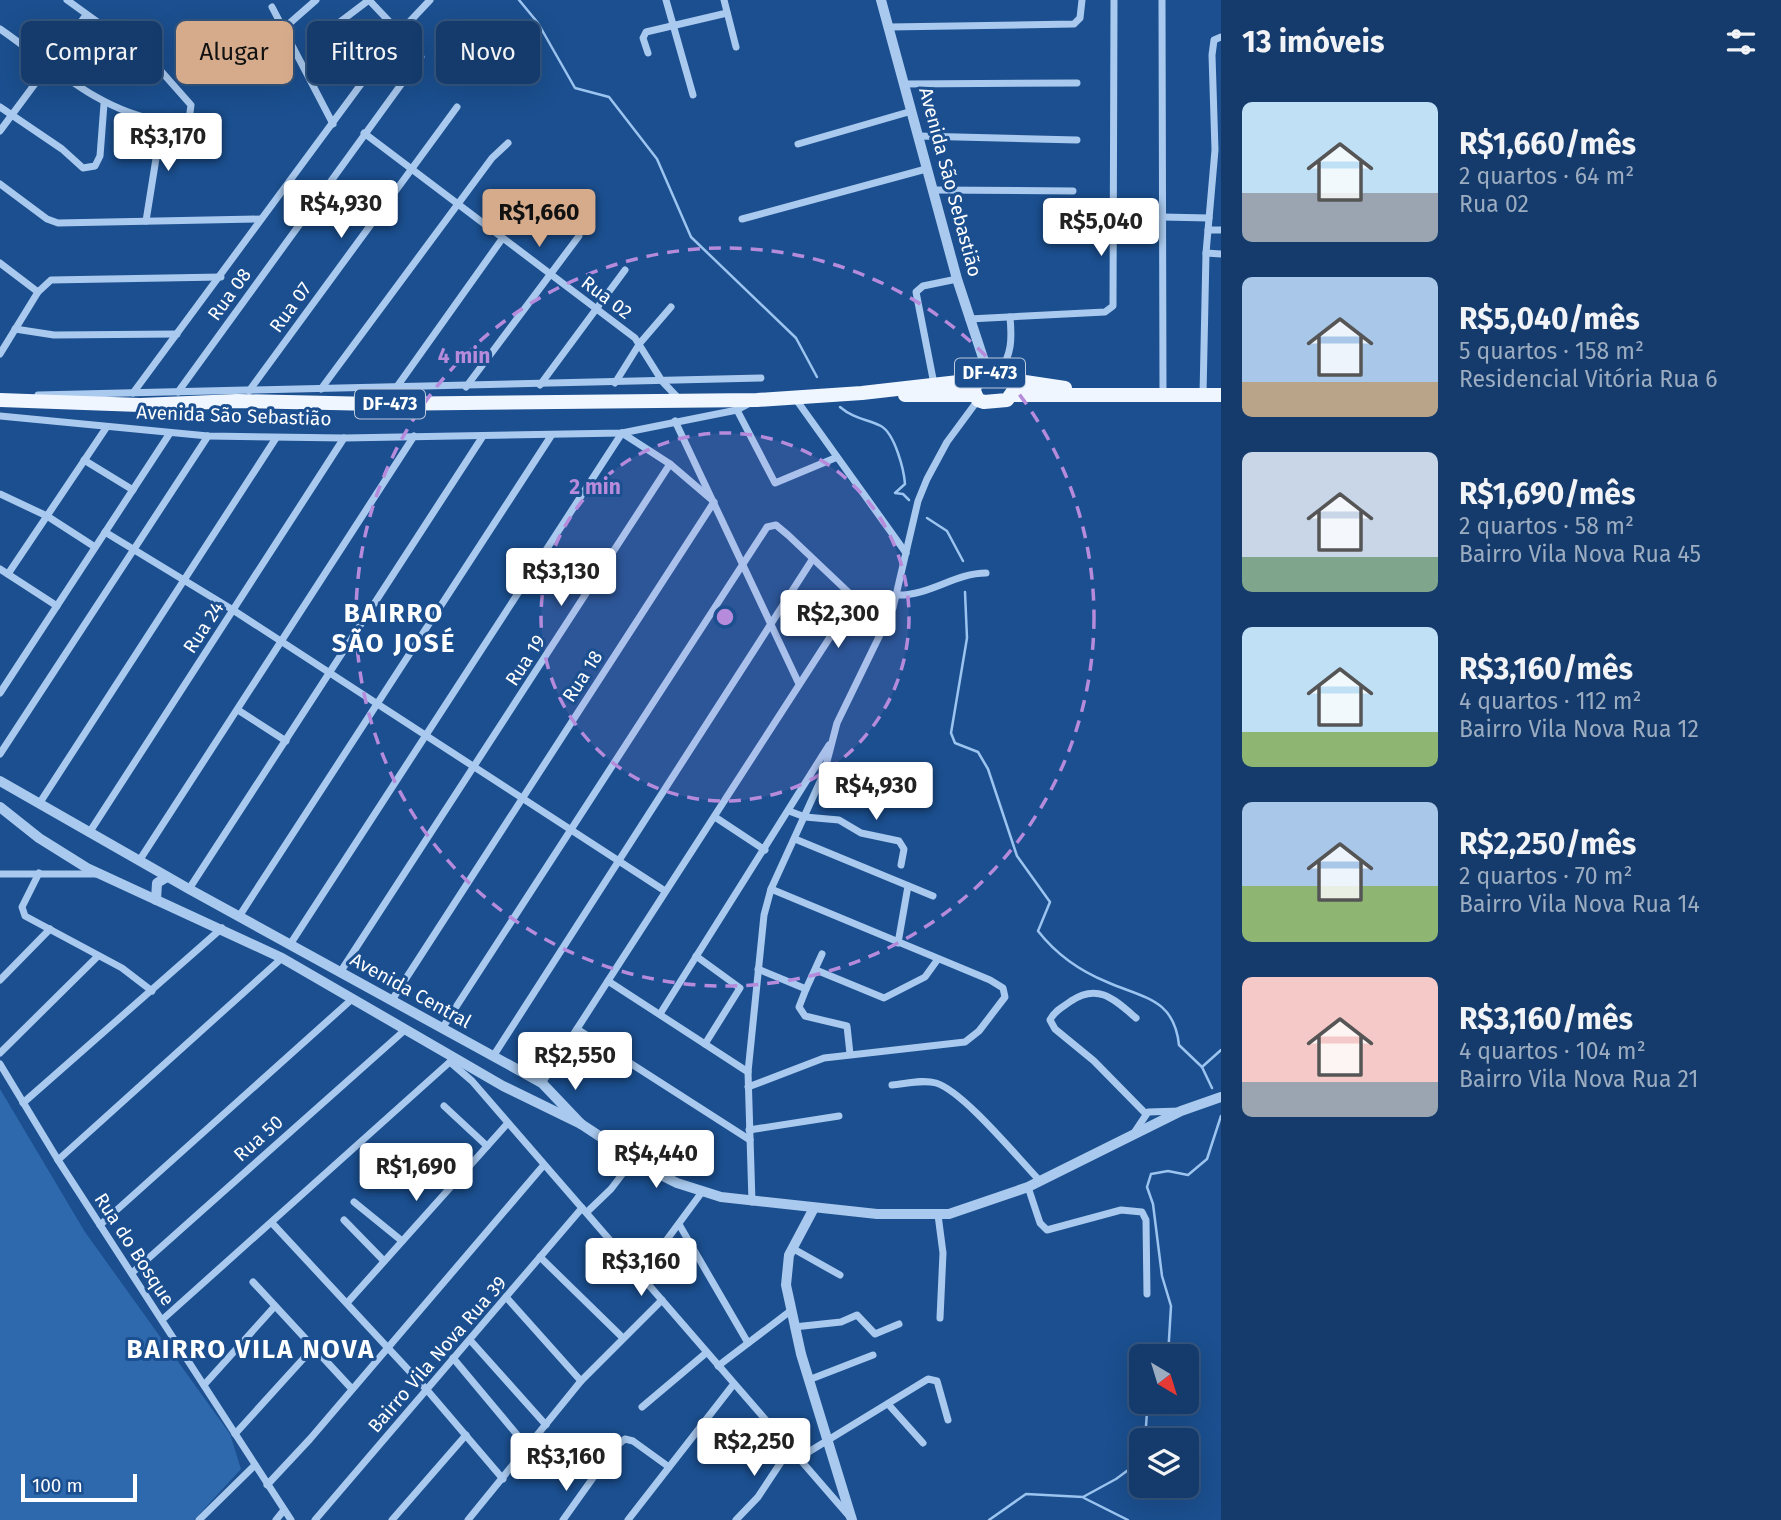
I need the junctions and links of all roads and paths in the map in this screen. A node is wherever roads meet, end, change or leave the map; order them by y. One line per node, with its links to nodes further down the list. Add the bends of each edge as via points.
1 (67, 0): 13 (street)
2 (316, 0): 16 (street)
3 (369, 0): 17 (street); 18 (street)
4 (430, 0): 19 (street)
5 (666, 0): 20 (street)
6 (724, 0): 12 (street)
7 (881, 0): 21 (street, Avenida São Sebastião)
8 (1082, 0): 21 (street, via 1079,23)
9 (1114, 0): 58 (street)
10 (1162, 0): 57 (street)
11 (272, 7): 15 (street)
12 (727, 13): 20 (street); 25 (street)
13 (86, 16): 14 (street); 41 (street, via 153,62 191,105 191,117 185,123)
14 (82, 21)
15 (279, 21)
16 (292, 21)
17 (341, 21)
18 (387, 21)
19 (410, 21)
20 (673, 27): 27 (street, via 643,34); 35 (street)
21 (889, 27): 33 (street, Avenida São Sebastião)
22 (0, 29): 24 (street)
23 (1217, 38): 34 (street)
24 (21, 43)
25 (736, 47)
26 (293, 48): 42 (street)
27 (648, 53)
28 (1077, 83): 33 (street)
29 (35, 84): 40 (street)
30 (78, 84): 36 (street)
31 (362, 84): 42 (street)
32 (402, 84): 44 (street, Rua 08)
33 (905, 84): 39 (street, Avenida São Sebastião)
34 (1218, 88): 49 (street)
35 (693, 95)
36 (104, 104): 40 (street, via 95,166 83,168); 41 (street)
37 (0, 107): 40 (street)
38 (457, 107): 51 (street, Rua 07)
39 (912, 111): 45 (street, Avenida São Sebastião); 48 (street)
40 (11, 115): 43 (street)
41 (162, 121): 62 (street)
42 (333, 124): 60 (street)
43 (0, 131)
44 (364, 133): 51 (street, Rua 02); 94 (street, Rua 08)
45 (918, 136): 46 (street); 50 (street, Avenida São Sebastião)
46 (1077, 140)
47 (508, 143): 56 (street)
48 (798, 144)
49 (1218, 150): 52 (street)
50 (926, 169): 54 (street, Avenida São Sebastião); 61 (street)
51 (410, 170): 56 (street, Rua 02); 93 (street, Rua 07)
52 (1217, 179): 59 (street)
53 (0, 184): 62 (street, via 53,222)
54 (932, 190): 55 (street); 73 (street, Avenida São Sebastião)
55 (1073, 191)
56 (457, 206): 66 (street, Rua 02); 92 (street)
57 (1163, 215): 58 (street); 59 (street); 100 (street)
58 (1115, 216): 77 (street, via 1114,301 1105,312)
59 (1209, 218): 63 (street)
60 (261, 219): 62 (street); 72 (street)
61 (742, 219)
62 (146, 221)
63 (1208, 230): 64 (street); 67 (street)
64 (1221, 230)
65 (579, 236): 71 (street)
66 (502, 240): 71 (street, Rua 02); 91 (street)
67 (1206, 253): 68 (street); 101 (street)
68 (1221, 254)
69 (0, 263): 74 (street)
70 (625, 270): 76 (street)
71 (550, 275): 76 (street, Rua 02); 90 (street)
72 (221, 277): 74 (street, via 59,279); 80 (street)
73 (957, 279): 78 (street, Avenida São Sebastião); 88 (street, via 923,285 916,292)
74 (38, 292): 79 (street)
75 (671, 307): 81 (street)
76 (596, 309): 81 (street, Rua 02); 89 (street)
77 (1010, 317): 78 (street); 83 (street, via 1012,341)
78 (969, 319): 83 (street, Avenida São Sebastião)
79 (16, 329): 80 (street, via 54,334); 82 (street)
80 (177, 334): 95 (street)
81 (640, 343): 86 (street, Rua 02); 87 (street)
82 (1, 348)
83 (988, 375): 85 (main road, Avenida São Sebastião / DF-473); 88 (main road, Avenida São Sebastião / DF-473); 102 (main road, Avenida São Sebastião / DF-473)
84 (761, 378): 86 (street)
85 (1013, 380): 97 (main road, Avenida São Sebastião / DF-473); 99 (main road, DF-473)
86 (662, 381): 87 (street); 107 (street, Rua 02)
87 (615, 383): 89 (street)
88 (934, 384): 96 (main road, Avenida São Sebastião / DF-473)
89 (540, 385): 90 (street)
90 (466, 387): 91 (street)
91 (396, 388): 92 (street)
92 (321, 389): 93 (street)
93 (249, 391): 94 (street)
94 (178, 392): 95 (street)
95 (133, 393): 105 (street, via 37,395)
96 (862, 393): 102 (main road, Avenida São Sebastião / DF-473); 103 (main road, Avenida São Sebastião / DF-473)
97 (1104, 394): 99 (main road, Avenida São Sebastião / DF-473); 100 (main road, Avenida São Sebastião / DF-473)
98 (1221, 395): 101 (main road, Avenida São Sebastião / DF-473)
99 (1012, 396): 102 (main road, Avenida São Sebastião / DF-473, via 998,402)
100 (1163, 396): 101 (main road, Avenida São Sebastião / DF-473)
101 (1203, 396)
102 (977, 397): 130 (street, via 927,479)
103 (794, 398): 106 (main road, Avenida São Sebastião / DF-473); 120 (street)
104 (0, 400): 105 (main road, Avenida São Sebastião / DF-473)
105 (24, 400): 107 (main road, Avenida São Sebastião / DF-473, via 140,405)
106 (757, 400): 107 (main road, Avenida São Sebastião / DF-473); 108 (street, Avenida São Sebastião)
107 (680, 401)
108 (737, 410): 110 (street, Avenida São Sebastião); 120 (street, via 775,483)
109 (0, 416): 111 (street, Avenida São Sebastião)
110 (676, 421): 113 (street, Avenida São Sebastião); 125 (street)
111 (106, 428): 112 (street, Avenida São Sebastião); 121 (street)
112 (170, 433): 114 (street, Avenida São Sebastião); 123 (street)
113 (622, 433): 117 (street, Avenida São Sebastião); 122 (street); 149 (street)
114 (208, 436): 118 (street, Avenida São Sebastião); 129 (street)
115 (414, 436): 116 (street, Avenida São Sebastião); 119 (street, Avenida São Sebastião); 143 (street)
116 (483, 436): 117 (street, Avenida São Sebastião); 144 (street)
117 (551, 436): 147 (street)
118 (276, 438): 119 (street, Avenida São Sebastião); 136 (street)
119 (344, 438): 140 (street, Rua 24)
120 (835, 458): 130 (street)
121 (84, 460): 123 (street); 126 (street)
122 (670, 464): 125 (street); 153 (street, Rua 19)
123 (133, 490): 127 (street)
124 (0, 494): 126 (street)
125 (714, 502): 132 (street); 155 (street, Rua 18)
126 (47, 516): 128 (street); 135 (street)
127 (106, 532): 128 (street); 129 (street)
128 (95, 547): 139 (street)
129 (135, 549): 136 (street); 152 (street)
130 (906, 554): 137 (street)
131 (812, 560): 132 (street, via 776,525 767,527); 138 (street); 141 (street)
132 (742, 563): 141 (street); 161 (street)
133 (0, 569): 135 (street)
134 (986, 573): 137 (street, via 916,595)
135 (8, 574): 139 (street)
136 (184, 579): 140 (street); 156 (street)
137 (897, 595): 142 (street)
138 (854, 600): 142 (street); 145 (street)
139 (57, 606): 146 (street)
140 (233, 610): 143 (street); 162 (street, Rua 24)
141 (772, 625): 145 (street); 166 (street)
142 (884, 626): 151 (street)
143 (281, 643): 144 (street); 148 (street)
144 (327, 673): 147 (street); 150 (street)
145 (799, 684): 159 (street)
146 (0, 693)
147 (377, 703): 149 (street); 181 (street)
148 (238, 710): 150 (street); 165 (street)
149 (426, 735): 153 (street); 184 (street)
150 (286, 741): 175 (street)
151 (832, 741): 158 (street); 160 (street, via 830,758)
152 (0, 754)
153 (475, 767): 155 (street); 193 (street, Rua 19)
154 (0, 781): 156 (street, Avenida Central)
155 (522, 797): 161 (street); 199 (street, Rua 18)
156 (39, 804): 162 (street, Avenida Central)
157 (0, 807): 169 (street, Avenida Central)
158 (789, 811): 160 (street); 164 (street)
159 (715, 817): 164 (street); 177 (street)
160 (805, 817): 163 (street); 167 (street, via 839,820 862,833 899,841 904,849)
161 (570, 829): 166 (street); 202 (street)
162 (89, 833): 165 (street, Avenida Central)
163 (795, 839): 174 (street); 176 (street)
164 (765, 850): 188 (street)
165 (139, 861): 168 (street, Avenida Central)
166 (620, 861): 177 (street); 208 (street)
167 (901, 865)
168 (155, 870): 173 (street, Avenida Central); 178 (street, via 152,883)
169 (92, 871): 172 (street); 172 (street); 178 (street, Avenida Central)
170 (39, 873): 171 (street); 172 (street); 183 (street, via 22,909 27,918)
171 (0, 874)
172 (66, 874)
173 (167, 877): 175 (street, Avenida Central); 180 (street, via 157,883)
174 (908, 886): 179 (street); 185 (street)
175 (189, 889): 181 (street, Avenida Central)
176 (771, 890): 185 (street); 191 (street)
177 (665, 891): 195 (street)
178 (142, 894): 180 (street, Avenida Central)
179 (933, 896)
180 (156, 900): 182 (street, Avenida Central)
181 (240, 915): 184 (street, Avenida Central)
182 (222, 928): 189 (street, Avenida Central); 197 (street)
183 (50, 929): 187 (street); 194 (street)
184 (291, 943): 193 (street, Avenida Central)
185 (898, 943): 190 (street)
186 (822, 954): 192 (street)
187 (98, 956): 197 (street); 206 (street)
188 (696, 956): 200 (street); 205 (street, via 740,988)
189 (282, 958): 198 (street, Avenida Central); 230 (street)
190 (938, 959): 192 (street, via 925,977 884,998); 207 (street, via 1003,988 1005,997 995,1012 965,1042)
191 (758, 970): 196 (street); 212 (street)
192 (816, 970): 196 (street)
193 (341, 971): 199 (street, Avenida Central)
194 (0, 980)
195 (608, 981): 200 (street); 204 (street)
196 (806, 989): 207 (street, via 801,1012 846,1025)
197 (152, 991): 218 (street)
198 (351, 1000): 203 (street, Avenida Central); 244 (street)
199 (392, 1000): 202 (street, Avenida Central)
200 (660, 1014): 205 (street)
201 (1136, 1017): 221 (street, via 1111,996 1092,992 1078,996 1050,1020)
202 (443, 1027): 208 (street, Avenida Central)
203 (407, 1029): 209 (street, Avenida Central); 250 (street, Rua 50)
204 (577, 1029): 213 (street); 227 (street)
205 (705, 1044): 212 (street)
206 (0, 1053)
207 (850, 1054): 216 (street, via 803,1065)
208 (494, 1055): 211 (street, Avenida Central)
209 (453, 1060): 215 (street, Avenida Central); 223 (street); 243 (street)
210 (0, 1064): 218 (street, Rua do Bosque)
211 (514, 1066): 213 (street, Avenida Central); 215 (street)
212 (748, 1072): 216 (street)
213 (542, 1083): 224 (street, Avenida Central)
214 (892, 1085): 233 (street, via 924,1082 942,1086)
215 (503, 1086): 224 (street, Avenida Central)
216 (748, 1087): 225 (street)
217 (1218, 1097): 220 (street)
218 (23, 1103): 230 (street, Rua do Bosque)
219 (444, 1105): 228 (street)
220 (1181, 1111): 221 (street); 226 (street)
221 (1146, 1114): 226 (street)
222 (839, 1116): 225 (street)
223 (507, 1124): 228 (street); 232 (street)
224 (581, 1125): 231 (street)
225 (749, 1130): 227 (street)
226 (1133, 1135): 233 (street)
227 (750, 1140): 238 (street)
228 (487, 1146): 234 (street)
229 (407, 1147): 234 (street)
230 (58, 1160): 244 (street, Rua do Bosque)
231 (633, 1160): 236 (street); 240 (street, Bairro Vila Nova Rua 39, via 611,1189)
232 (543, 1166): 240 (street); 268 (street)
233 (1040, 1181): 235 (street)
234 (448, 1186): 246 (street)
235 (1027, 1187): 241 (street); 254 (street, via 1047,1230 1139,1210 1146,1220)
236 (702, 1192): 238 (street); 245 (street)
237 (354, 1202): 246 (street)
238 (752, 1202): 239 (street)
239 (814, 1208): 241 (street); 247 (street)
240 (585, 1210): 248 (street, Bairro Vila Nova Rua 39); 252 (street)
241 (938, 1215): 260 (street, via 943,1253)
242 (344, 1220): 249 (street)
243 (272, 1223): 257 (street); 261 (street)
244 (100, 1225): 250 (street, Rua do Bosque)
245 (680, 1226): 252 (street); 266 (street)
246 (402, 1241): 249 (street)
247 (792, 1248): 251 (street); 259 (street, via 785,1268)
248 (540, 1257): 255 (street, Bairro Vila Nova Rua 39); 264 (street)
249 (384, 1261): 257 (street)
250 (133, 1272): 261 (street, Rua do Bosque)
251 (840, 1275)
252 (640, 1276): 256 (street)
253 (253, 1282): 258 (street)
254 (1147, 1294)
255 (506, 1297): 265 (street, Bairro Vila Nova Rua 39); 274 (street)
256 (662, 1300): 264 (street); 269 (street)
257 (347, 1303): 268 (street)
258 (275, 1306): 267 (street); 275 (street)
259 (789, 1312): 263 (street); 266 (street)
260 (940, 1318)
261 (163, 1319): 275 (street, Rua do Bosque)
262 (899, 1324): 263 (street, via 875,1334 862,1317 854,1316 841,1322)
263 (793, 1327): 273 (street)
264 (624, 1338): 274 (street)
265 (470, 1339): 271 (street, Bairro Vila Nova Rua 39); 282 (street)
266 (748, 1343): 272 (street)
267 (313, 1348): 277 (street); 283 (street)
268 (388, 1348): 277 (street); 278 (street)
269 (706, 1353): 272 (street); 280 (street)
270 (873, 1355): 273 (street)
271 (453, 1358): 278 (street, Bairro Vila Nova Rua 39); 287 (street)
272 (718, 1366): 276 (street)
273 (811, 1379): 285 (street)
274 (581, 1381): 282 (street)
275 (204, 1385): 283 (street, Rua do Bosque)
276 (733, 1385): 288 (street); 291 (street)
277 (352, 1390): 293 (street)
278 (426, 1390): 284 (street); 299 (street, Bairro Vila Nova Rua 39)
279 (888, 1404): 281 (street, via 932,1378); 285 (street); 286 (street)
280 (642, 1407)
281 (948, 1420)
282 (546, 1425): 287 (street)
283 (235, 1434): 290 (street, Rua do Bosque)
284 (466, 1435): 292 (street); 300 (street)
285 (827, 1438): 289 (street); 295 (street)
286 (923, 1443)
287 (529, 1449): 292 (street)
288 (789, 1450): 289 (street); 304 (street, via 758,1497)
289 (797, 1459): 295 (street)
290 (255, 1465): 293 (street, Rua do Bosque); 296 (street)
291 (669, 1467): 302 (street, via 627,1438 615,1447); 303 (street)
292 (503, 1479): 301 (street)
293 (267, 1485): 294 (street, Rua do Bosque)
294 (285, 1510): 297 (street); 298 (street, Rua do Bosque)
295 (851, 1518)
296 (200, 1520)
297 (276, 1520)
298 (291, 1520)
299 (315, 1520)
300 (392, 1520)
301 (468, 1520)
302 (563, 1520)
303 (628, 1520)
304 (736, 1520)

